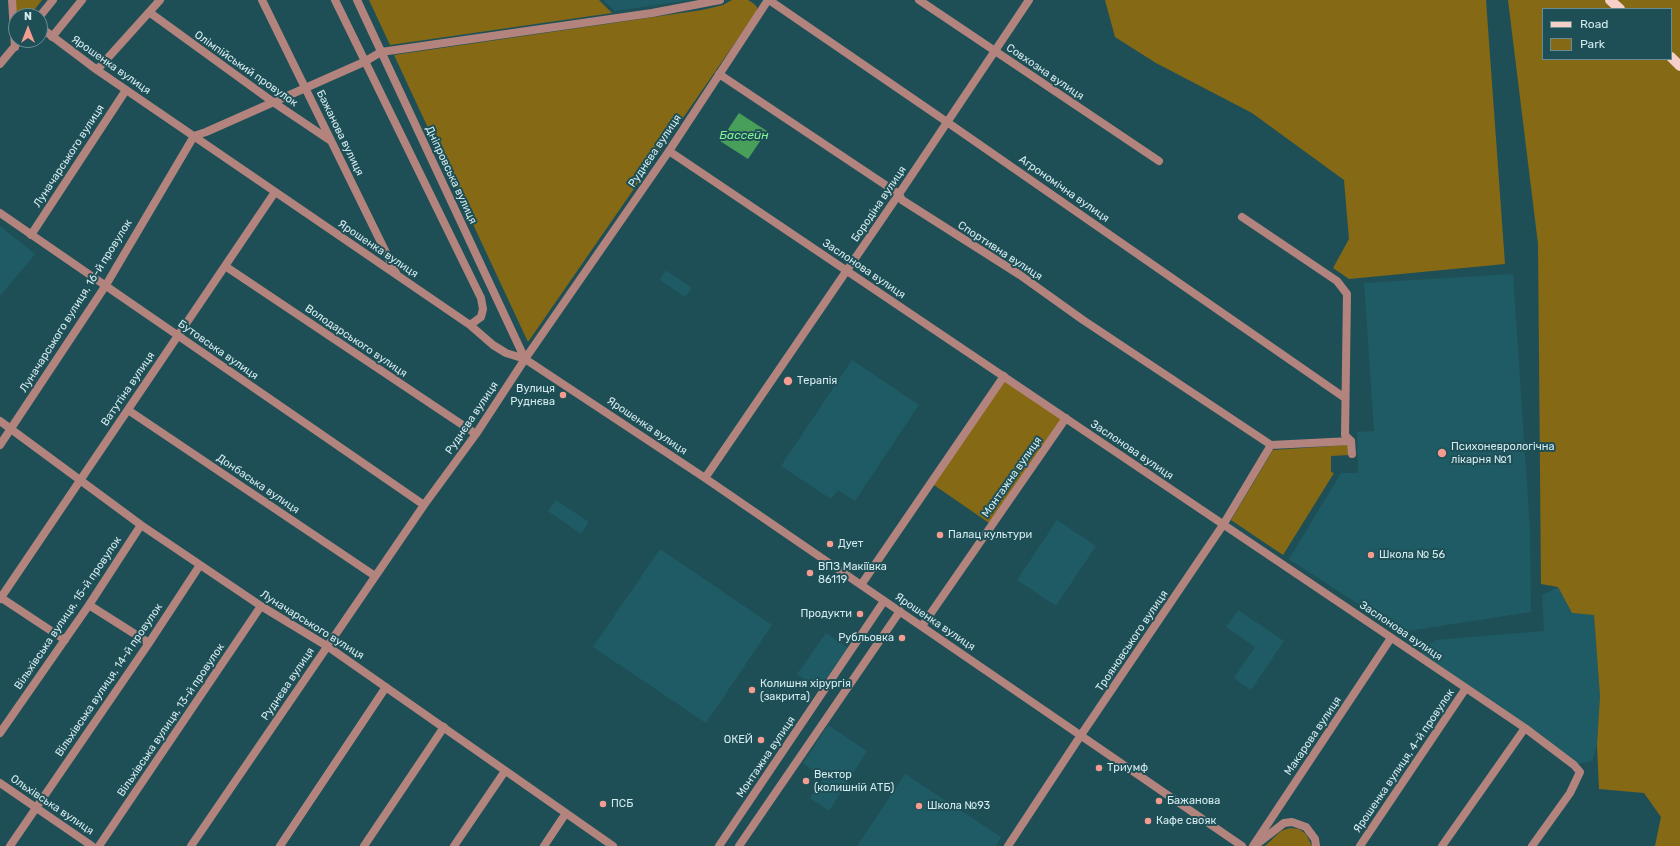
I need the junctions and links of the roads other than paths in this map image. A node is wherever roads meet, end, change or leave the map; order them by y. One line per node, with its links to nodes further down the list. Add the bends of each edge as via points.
1 (53, 0): 12 (street)
2 (82, 0): 16 (street)
3 (160, 0): 14 (street)
4 (262, 0): 26 (street, Бажанова вулиця)
5 (335, 0): 21 (street)
6 (357, 0): 19 (street, Дніпровська вулиця)
7 (720, 0): 19 (street, via 652,13)
8 (768, 0): 25 (street, Руднєва вулиця); 29 (street, Агрономічна вулиця)
9 (919, 0): 18 (street, Совхозна вулиця)
10 (1029, 0): 18 (street, Бородіна вулиця)
11 (1610, 0): 13 (main road)
12 (46, 8)
13 (1619, 8)
14 (148, 12): 24 (street); 28 (street, Олімпійський провулок)
15 (48, 34): 16 (street, Ярошенка вулиця)
16 (52, 37): 24 (street, Ярошенка вулиця)
17 (14, 48): 22 (street)
18 (995, 51): 29 (street, Бородіна вулиця); 33 (street, Совхозна вулиця)
19 (381, 52): 21 (street); 45 (street, Дніпровська вулиця)
20 (1672, 58): 23 (main road)
21 (364, 62): 26 (street); 43 (street, via 481,298 481,317)
22 (0, 64)
23 (1680, 66)
24 (97, 70): 27 (street, Ярошенка вулиця)
25 (719, 74): 32 (street, Руднєва вулиця); 35 (street, Спортивна вулиця)
26 (305, 88): 28 (street); 31 (street, Бажанова вулиця)
27 (126, 90): 30 (street, Ярошенка вулиця); 38 (street, Луначарського вулиця)
28 (274, 102): 30 (street); 31 (street, Олімпійський провулок)
29 (947, 122): 35 (street, Бородіна вулиця); 47 (street, Агрономічна вулиця)
30 (194, 136): 34 (street, Ярошенка вулиця); 42 (street, Луначарського вулиця, 16-й провулок)
31 (332, 142): 41 (street, Бажанова вулиця)
32 (669, 151): 40 (street, Заслонова вулиця); 45 (street, Руднєва вулиця)
33 (1158, 162)
34 (275, 192): 39 (street, Ватутіна вулиця); 41 (street, Ярошенка вулиця)
35 (899, 194): 40 (street, Бородіна вулиця); 55 (street, Спортивна вулиця, via 902,200 1020,275)
36 (0, 213): 38 (street, Бутовська вулиця)
37 (1242, 217): 47 (street, via 1337,281 1347,294)
38 (31, 234): 42 (street, Бутовська вулиця)
39 (225, 266): 44 (street, Ватутіна вулиця); 52 (street, Володарського вулиця)
40 (846, 270): 46 (street, Заслонова вулиця); 57 (street, Бородіна вулиця)
41 (397, 276): 43 (street, Ярошенка вулиця)
42 (106, 285): 44 (street, Бутовська вулиця); 51 (street, Луначарського вулиця, 16-й провулок)
43 (470, 325): 45 (street, Ярошенка вулиця, via 506,353)
44 (178, 335): 48 (street, Ватутіна вулиця); 59 (street, Бутовська вулиця)
45 (525, 358): 52 (street, Руднєва вулиця); 57 (street, Ярошенка вулиця)
46 (1004, 376): 49 (street, Заслонова вулиця); 64 (street)
47 (1345, 398): 53 (street, via 1345,436)
48 (128, 410): 58 (street, Ватутіна вулиця); 63 (street, Донбаська вулиця)
49 (1066, 418): 60 (street, Заслонова вулиця); 70 (street, Монтажна вулиця)
50 (0, 421): 51 (street, Луначарського вулиця)
51 (10, 430): 54 (street, Луначарського вулиця, 16-й провулок); 58 (street, Луначарського вулиця)
52 (476, 434): 59 (street, Руднєва вулиця)
53 (1351, 441): 55 (street); 56 (street)
54 (0, 445)
55 (1271, 445): 60 (street, Трояновського вулиця)
56 (1352, 454)
57 (705, 478): 64 (street, Ярошенка вулиця)
58 (80, 480): 61 (street, Луначарського вулиця); 65 (street, Ватутіна вулиця)
59 (424, 505): 63 (street, Руднєва вулиця)
60 (1224, 525): 71 (street, Заслонова вулиця); 80 (street, Трояновського вулиця)
61 (141, 526): 62 (street, Луначарського вулиця); 67 (street, Вільхівська вулиця, 15-й провулок)
62 (200, 565): 68 (street, Луначарського вулиця); 73 (street, Вільхівська вулиця, 14-й провулок)
63 (375, 576): 74 (street, Руднєва вулиця)
64 (861, 585): 66 (street, Ярошенка вулиця)
65 (0, 598): 72 (street)
66 (884, 601): 69 (street, Ярошенка вулиця); 94 (street, Монтажна вулиця)
67 (89, 605): 72 (street, Вільхівська вулиця, 15-й провулок); 73 (street)
68 (261, 606): 74 (street, Луначарського вулиця); 87 (street, Вільхівська вулиця, 13-й провулок)
69 (900, 611): 70 (street, Ярошенка вулиця); 95 (street)
70 (922, 626): 80 (street, Ярошенка вулиця)
71 (1391, 638): 76 (street, Заслонова вулиця); 98 (street, Макарова вулиця)
72 (65, 640): 79 (street, Вільхівська вулиця, 15-й провулок)
73 (149, 644): 83 (street, Вільхівська вулиця, 14-й провулок)
74 (327, 646): 75 (street, Луначарського вулиця); 88 (street, Руднєва вулиця)
75 (386, 687): 77 (street, Луначарського вулиця); 89 (street)
76 (1466, 688): 78 (street, Заслонова вулиця); 100 (street, Ярошенка вулиця, 4-й провулок)
77 (444, 727): 81 (street, Луначарського вулиця); 90 (street)
78 (1525, 728): 101 (street); 102 (street, Заслонова вулиця, via 1574,764 1580,772 1570,793)
79 (0, 733)
80 (1081, 734): 96 (street, Трояновського вулиця); 97 (street, Ярошенка вулиця)
81 (505, 771): 84 (street, Луначарського вулиця); 91 (street)
82 (0, 783): 83 (street, Ольхівська вулиця)
83 (36, 808): 85 (street, Вільхівська вулиця, 14-й провулок); 86 (street, Ольхівська вулиця)
84 (566, 813): 92 (street); 93 (street, Луначарського вулиця)
85 (10, 846)
86 (92, 846)
87 (99, 846)
88 (191, 846)
89 (280, 846)
90 (364, 846)
91 (454, 846)
92 (544, 846)
93 (613, 846)
94 (719, 846)
95 (739, 846)
96 (1008, 846)
97 (1242, 846)
98 (1254, 846): 99 (street, via 1284,823 1292,822 1306,827 1315,839)
99 (1316, 846)
100 (1360, 846)
101 (1442, 846)
102 (1532, 846)

